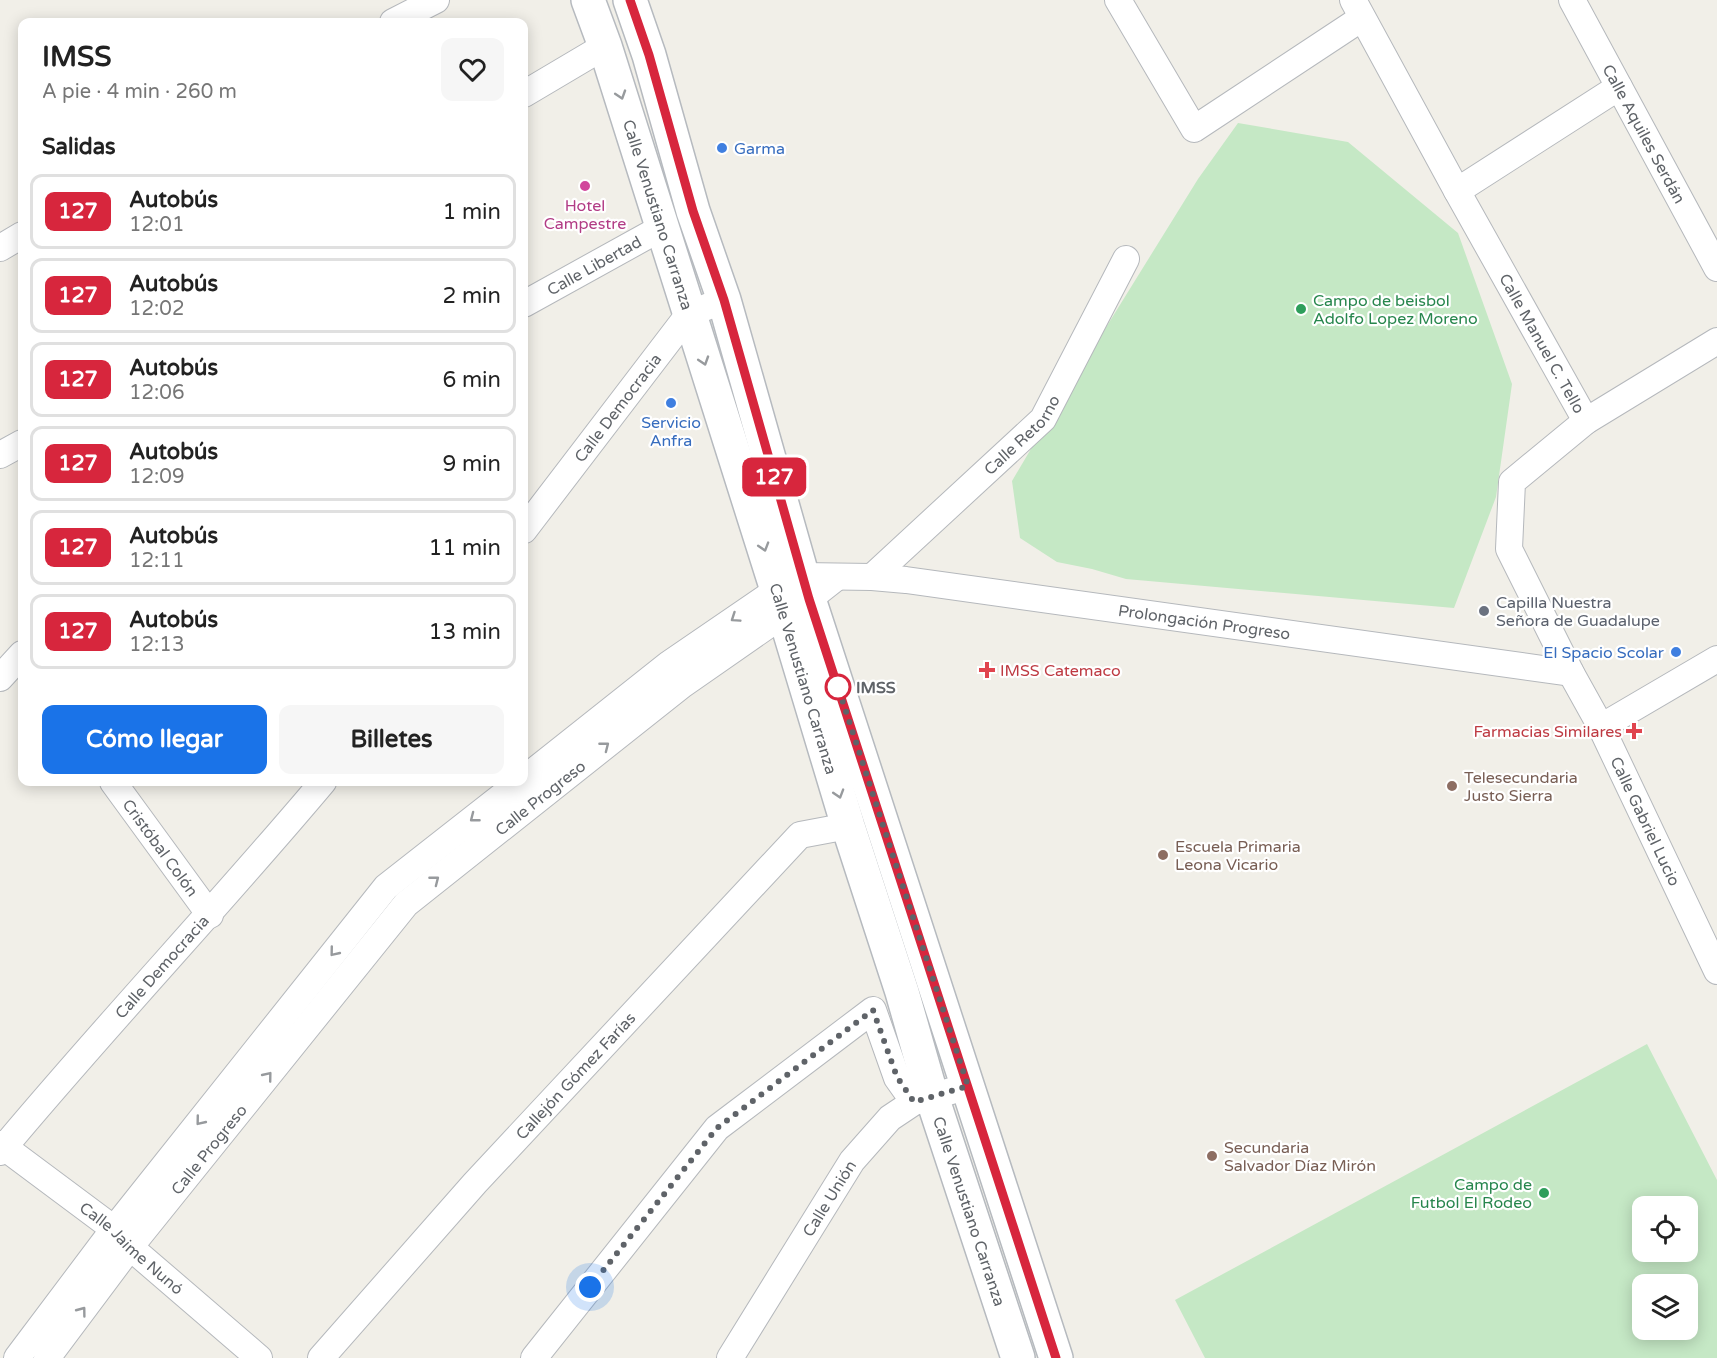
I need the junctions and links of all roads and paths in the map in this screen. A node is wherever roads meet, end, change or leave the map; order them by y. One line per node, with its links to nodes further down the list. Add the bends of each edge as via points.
1 (436, 0): 7 (street)
2 (588, 0): 8 (main road, Calle Venustiano Carranza)
3 (630, 0): 17 (main road, Calle Venustiano Carranza)
4 (1118, 0): 6 (street, via 1194,129)
5 (1572, 0): 9 (street, Calle Aquiles Serdán)
6 (1358, 9): 11 (street, Calle Manuel C. Tello)
7 (401, 18)
8 (605, 46): 10 (street); 12 (main road, Calle Venustiano Carranza, one-way to 12)
9 (1619, 87): 11 (street); 16 (street, Calle Aquiles Serdán)
10 (528, 92)
11 (1457, 191): 21 (street, Calle Manuel C. Tello)
12 (663, 226): 18 (street, Calle Libertad); 19 (main road, Calle Venustiano Carranza)
13 (18, 237): 14 (street)
14 (0, 248)
15 (1126, 258): 26 (street, Calle Retorno, via 1043,419)
16 (1717, 268)
17 (724, 300): 19 (street); 27 (main road, Calle Venustiano Carranza)
18 (528, 302)
19 (689, 314): 24 (street, Calle Democracia); 27 (main road, Calle Venustiano Carranza, one-way to 27)
20 (1717, 341): 21 (street)
21 (1586, 421): 30 (street, Calle Manuel C. Tello, via 1512,482 1509,549)
22 (18, 445): 23 (street)
23 (0, 455)
24 (528, 525)
25 (837, 577): 26 (street, Prolongación Progreso); 27 (street, Calle Progreso)
26 (872, 577): 30 (street, Prolongación Progreso)
27 (793, 595): 33 (street, Calle Progreso, one-way to 33, via 669,664); 37 (main road, Calle Venustiano Carranza, one-way to 37); 39 (street, Calle Progreso, one-way to 27); 42 (main road, Calle Venustiano Carranza)
28 (1717, 659): 32 (street)
29 (18, 660): 31 (street)
30 (1571, 674): 32 (street, Calle Gabriel Lucio)
31 (0, 678)
32 (1601, 727): 41 (street, Calle Gabriel Lucio)
33 (528, 776)
34 (116, 786): 40 (street, Cristóbal Colón)
35 (320, 786): 40 (street, Calle Democracia)
36 (515, 786): 38 (street, Calle Progreso, one-way to 38)
37 (848, 826): 43 (main road, Calle Venustiano Carranza, via 902,992); 49 (street, Callejón Gómez Farías, via 801,834 475,1183)
38 (386, 887): 39 (street); 45 (street, Calle Progreso, one-way to 45)
39 (405, 904): 45 (street, Calle Progreso, one-way to 39)
40 (210, 915): 44 (street, Calle Democracia)
41 (1717, 971)
42 (968, 1086): 43 (street, Calle Unión); 53 (main road, Calle Venustiano Carranza)
43 (923, 1100): 50 (street, via 897,1077 873,1010 717,1128); 51 (street, Calle Unión, via 890,1118 852,1161); 52 (main road, Calle Venustiano Carranza)
44 (1, 1148): 45 (street, Calle Jaime Nunó)
45 (122, 1238): 46 (street, Calle Progreso); 47 (street, Calle Progreso, one-way to 45); 48 (street, Calle Jaime Nunó)
46 (17, 1358)
47 (47, 1358)
48 (259, 1358)
49 (321, 1358)
50 (534, 1358)
51 (730, 1358)
52 (1018, 1358)
53 (1056, 1358)

